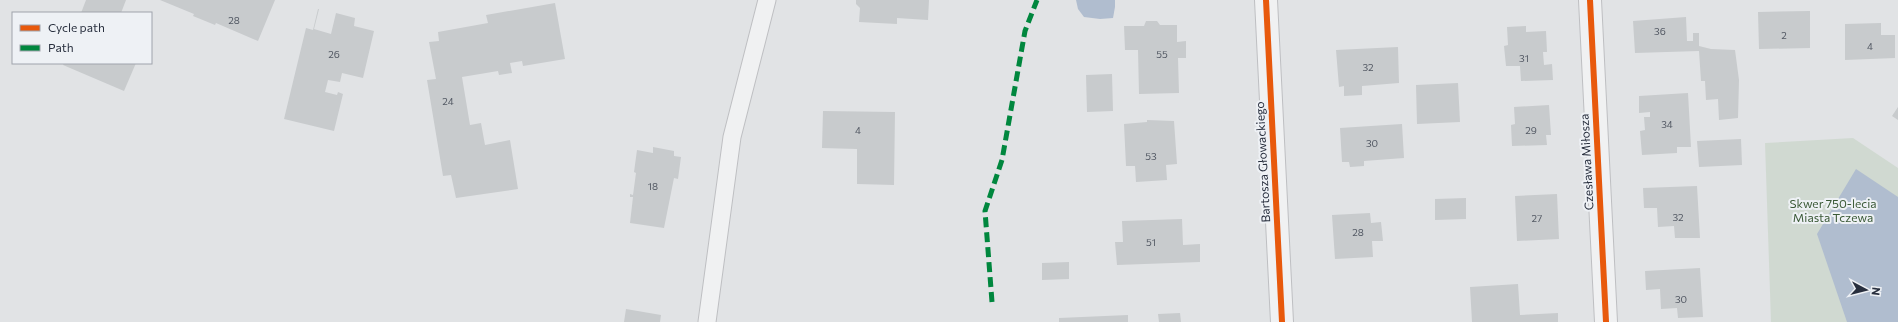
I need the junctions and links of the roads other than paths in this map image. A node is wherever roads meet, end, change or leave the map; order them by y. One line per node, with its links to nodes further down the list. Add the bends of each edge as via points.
1 (767, 0): 4 (lane, via 732,137)
2 (1266, 0): 5 (street, Bartosza Głowackiego)
3 (1590, 0): 6 (street, Czesława Miłosza)
4 (707, 322)
5 (1282, 322)
6 (1606, 322)

